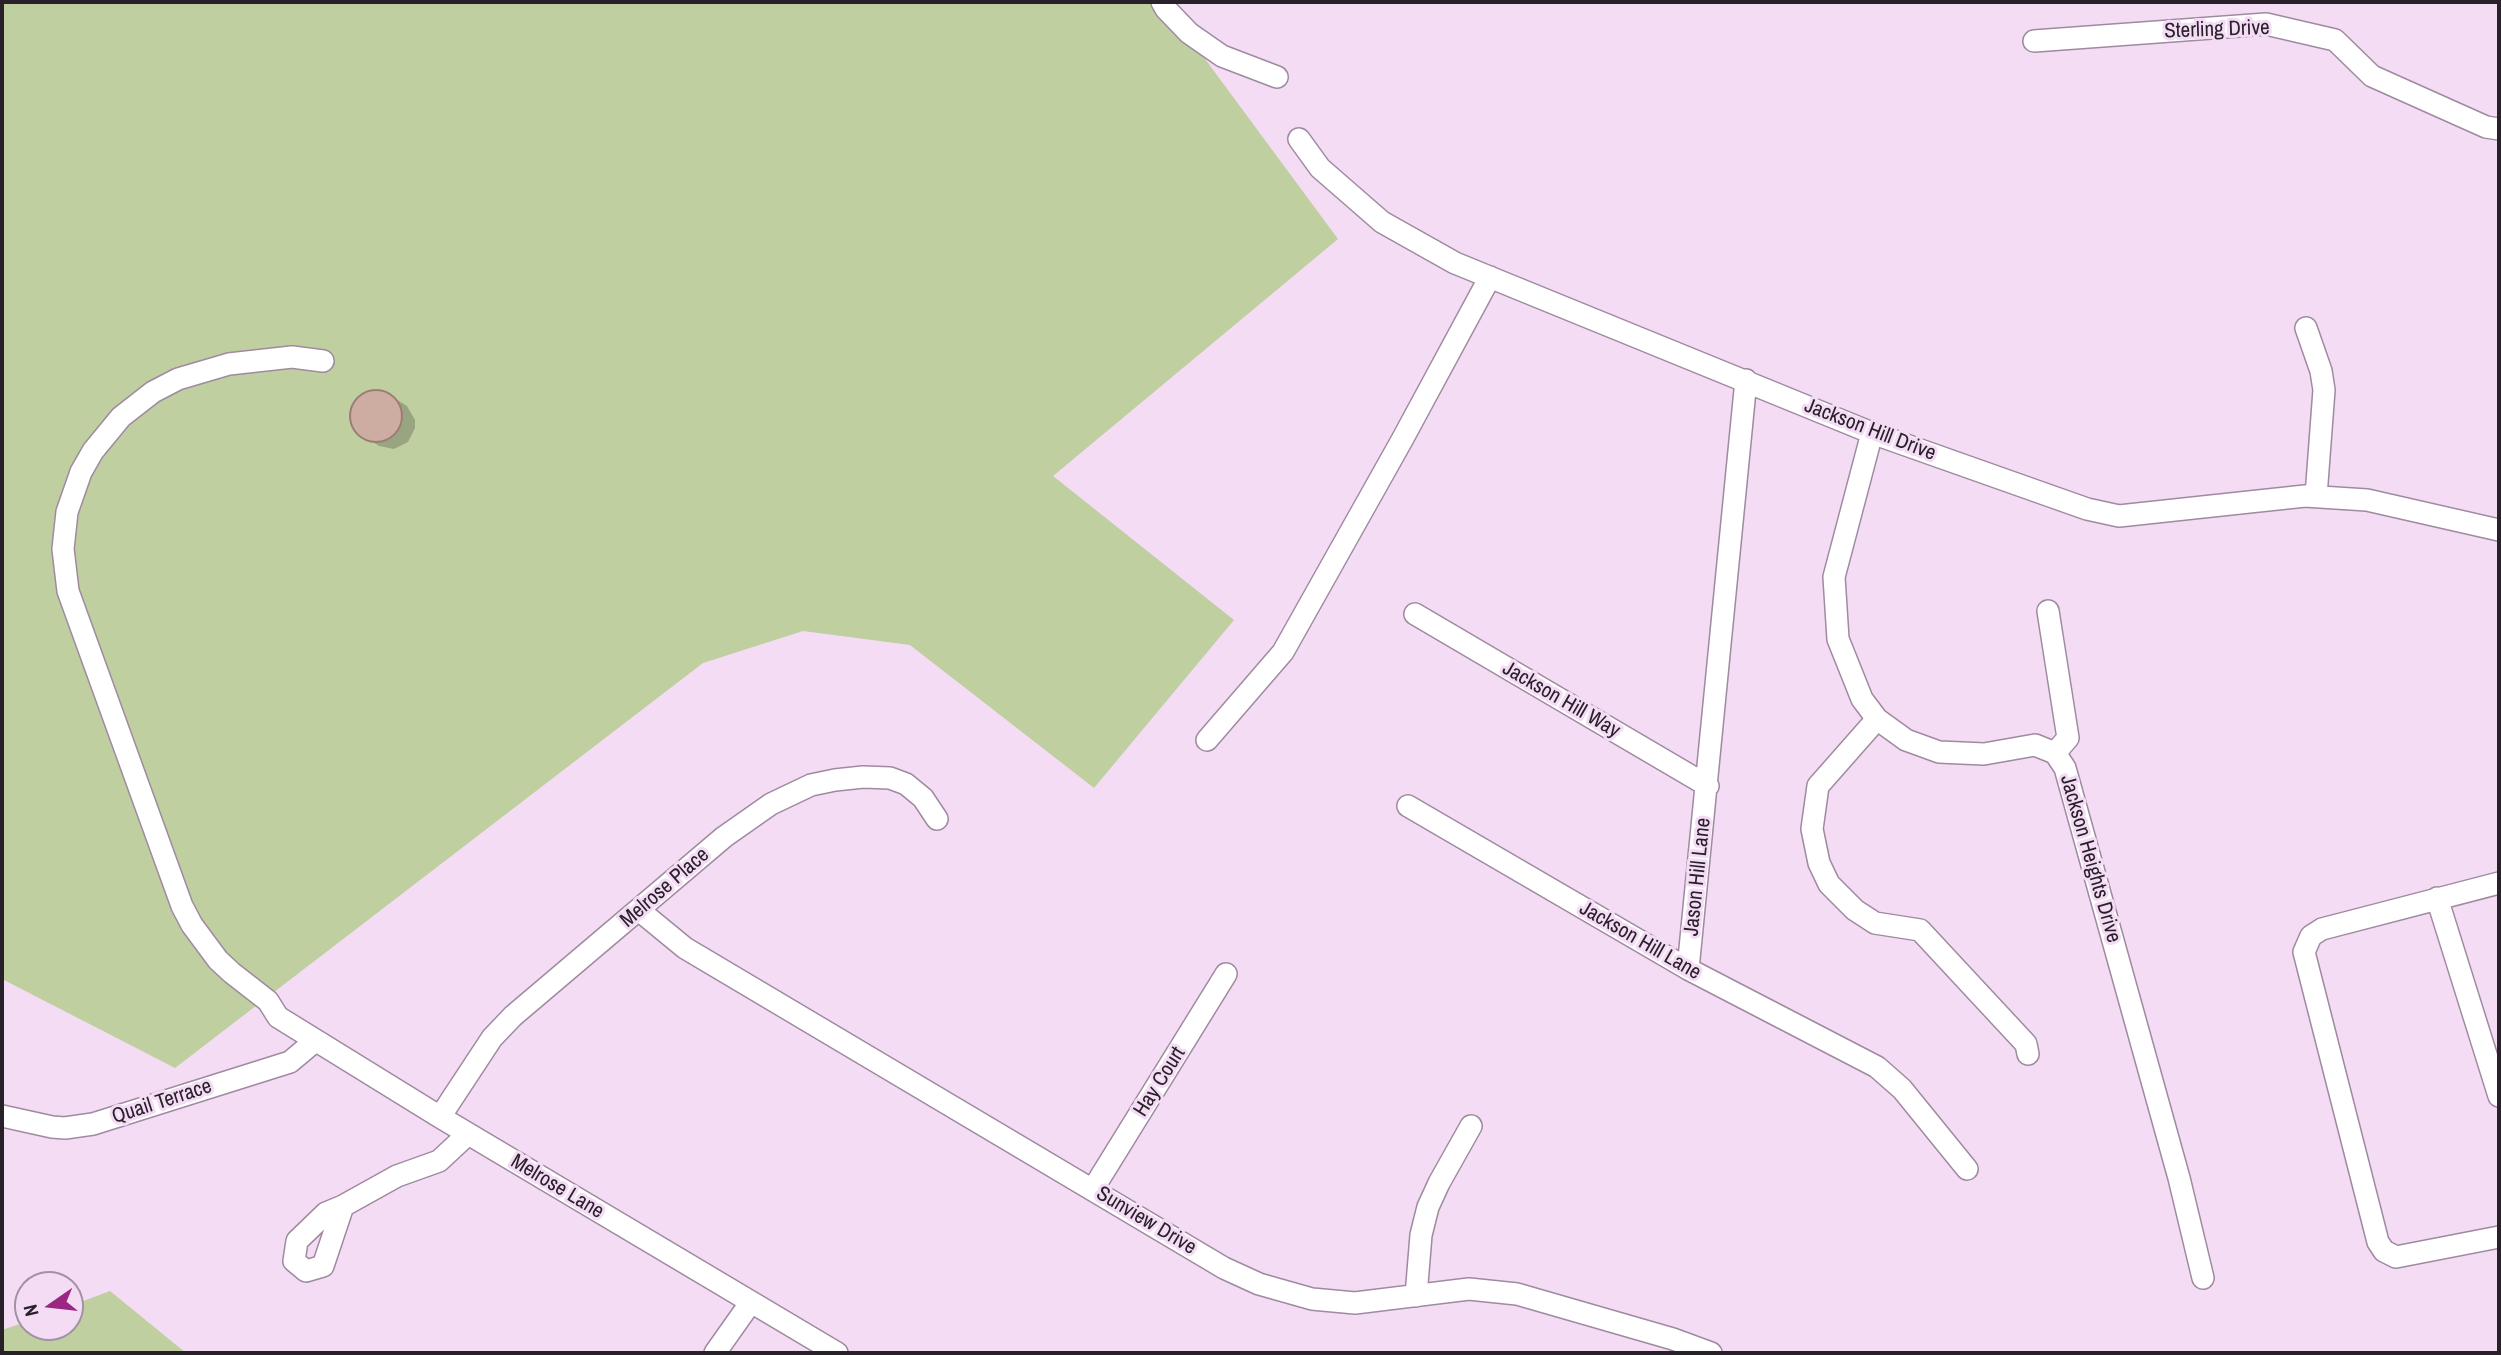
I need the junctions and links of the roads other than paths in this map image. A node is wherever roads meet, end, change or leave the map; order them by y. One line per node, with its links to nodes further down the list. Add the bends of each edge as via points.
1 (1162, 2): 3 (street, via 1189,33 1222,56)
2 (2034, 41): 4 (street, Sterling Drive, via 2266,24 2335,40 2372,76)
3 (1277, 77)
4 (2499, 129)
5 (1299, 139): 6 (street, Jackson Hill Drive, via 1320,168 1382,222)
6 (1490, 277): 9 (street, Jackson Hill Drive); 16 (street, via 1283,652)
7 (2306, 328): 11 (street, via 2324,390)
8 (323, 361): 26 (street, Melrose Lane, via 292,357 229,364 178,379 153,392 121,417 93,451 73,492 63,530 68,591 182,906 218,960 268,1001 278,1017)
9 (1746, 380): 10 (street, Jackson Hill Drive); 18 (street)
10 (1872, 433): 11 (street, Jackson Hill Drive, via 2087,509 2119,516); 15 (street, Jackson Heights Drive, via 1834,577 1838,639 1862,699)
11 (2316, 496): 12 (street, Jackson Hill Drive, via 2367,500)
12 (2499, 530)
13 (2048, 611): 17 (street, via 2068,738)
14 (1415, 614): 18 (street, Jackson Hill Way)
15 (1877, 719): 17 (street, Jackson Heights Drive, via 1906,740 1939,752 1984,754 2035,745); 27 (street, via 1818,786 1812,829 1819,863 1829,884 1855,910 1875,923 1920,930 2026,1044)
16 (1207, 740)
17 (2055, 753): 37 (street, Jackson Heights Drive, via 2065,768)
18 (1708, 786): 24 (street, Jason Hill Lane)
19 (1408, 806): 24 (street, Jackson Hill Lane)
20 (937, 819): 23 (street, Melrose Place, via 923,798 890,778 811,785 748,818)
21 (2499, 883): 22 (street)
22 (2437, 898): 28 (street); 36 (street, via 2322,929 2311,936 2304,952 2384,1251 2396,1257)
23 (640, 911): 30 (street, Melrose Place, via 513,1016 492,1038); 34 (street, Sunview Drive, via 685,948)
24 (1688, 969): 33 (street, Jackson Hill Lane, via 1877,1067 1902,1089)
25 (1226, 974): 34 (street, Hay Court)
26 (315, 1041): 29 (street, Quail Terrace, via 290,1062 93,1124 52,1127); 30 (street, Melrose Lane)
27 (2028, 1054)
28 (2499, 1096)
29 (2, 1115)
30 (440, 1117): 32 (street, Melrose Lane)
31 (1471, 1126): 38 (street, via 1428,1207)
32 (468, 1134): 35 (street, via 439,1161 397,1176); 39 (street, Melrose Lane)
33 (1967, 1169)
34 (1093, 1189): 38 (street, Sunview Drive, via 1224,1268 1277,1291 1356,1303)
35 (343, 1206)
36 (2499, 1237)
37 (2203, 1278)
38 (1416, 1296): 42 (street, Sunview Drive, via 1469,1289 1517,1294)
39 (751, 1302): 40 (street); 41 (street, Melrose Lane)
40 (715, 1353)
41 (837, 1353)
42 (1712, 1353)

